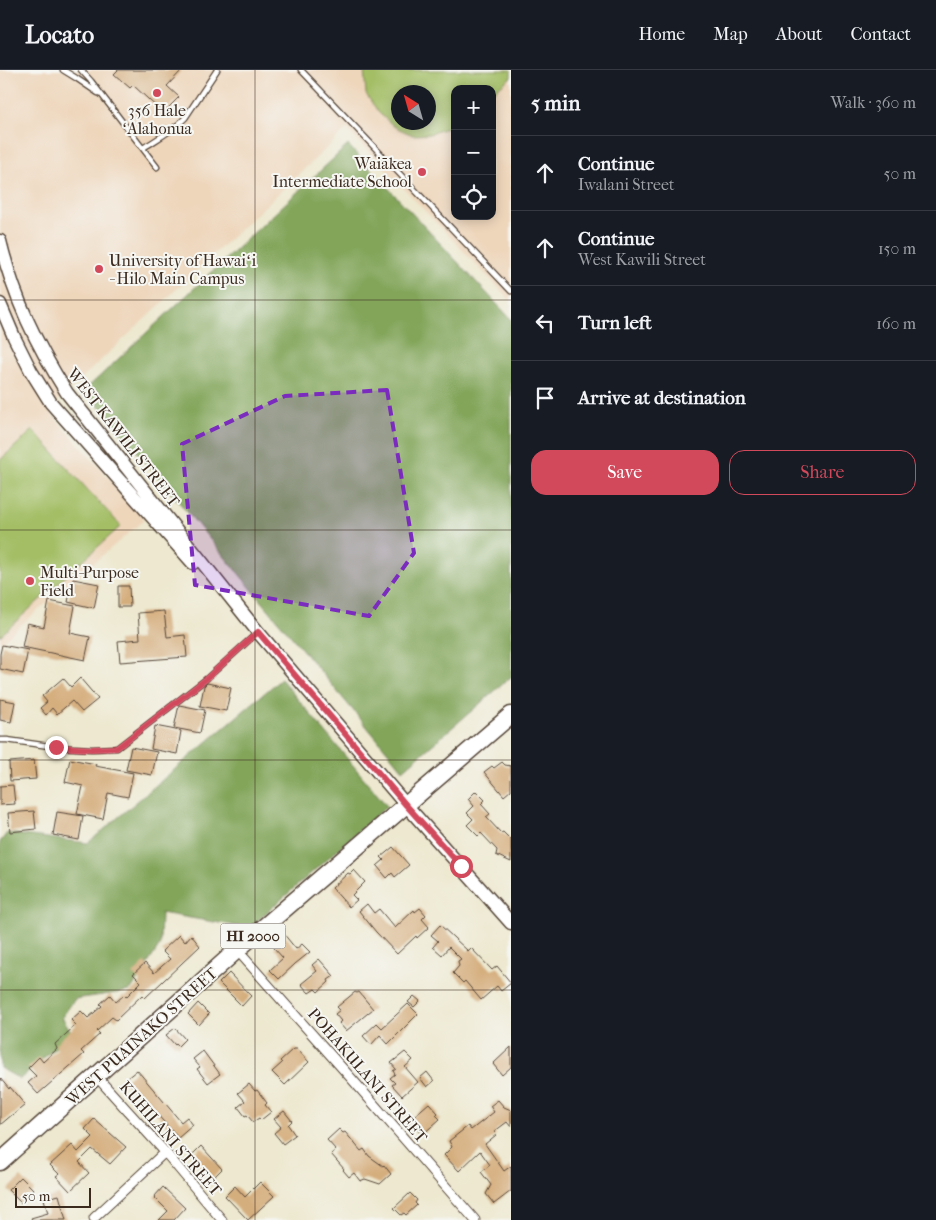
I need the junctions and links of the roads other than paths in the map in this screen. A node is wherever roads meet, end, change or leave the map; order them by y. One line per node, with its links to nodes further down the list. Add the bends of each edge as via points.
1 (63, 70): 5 (lane)
2 (81, 70): 5 (lane)
3 (218, 70): 6 (lane, via 185,118)
4 (301, 70): 10 (lane)
5 (103, 97): 6 (lane)
6 (143, 148): 7 (lane)
7 (158, 167)
8 (0, 241): 9 (street, WEST KAWILI STREET)
9 (4, 275): 12 (street, WEST KAWILI STREET, via 47,362 67,393)
10 (511, 291)
11 (0, 304): 12 (street, WEST KAWILI STREET, via 22,354 52,404 180,550)
12 (258, 632): 14 (lane, via 205,680 117,748 56,747); 15 (street, WEST KAWILI STREET)
13 (511, 715): 15 (highway, WEST PUAINAKO STREET / HI 2000)
14 (0, 740)
15 (406, 805): 16 (street, WEST KAWILI STREET); 17 (highway, WEST PUAINAKO STREET / HI 2000)
16 (511, 923)
17 (238, 950): 18 (highway, WEST PUAINAKO STREET / HI 2000); 23 (street, POHAKULANI STREET)
18 (96, 1076): 19 (street, KUHILANI STREET); 20 (highway, WEST PUAINAKO STREET / HI 2000)
19 (165, 1152): 21 (street); 22 (street, KUHILANI STREET)
20 (0, 1162)
21 (94, 1218)
22 (222, 1220)
23 (475, 1220)

